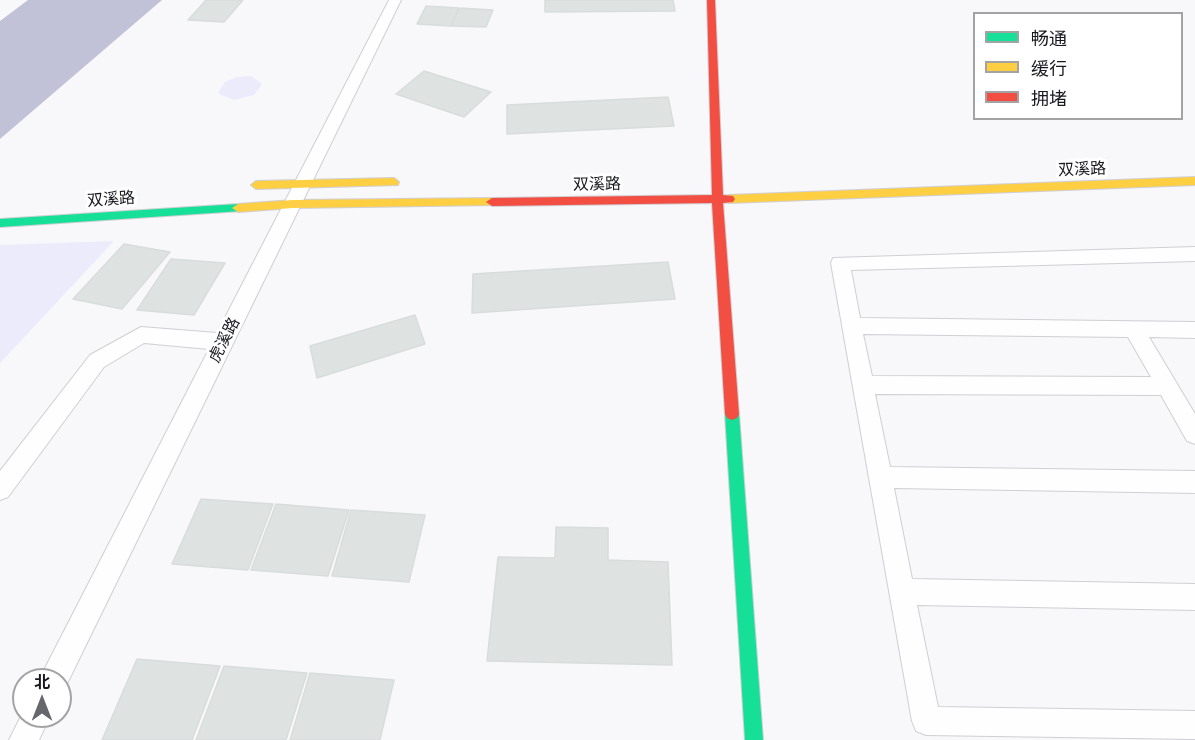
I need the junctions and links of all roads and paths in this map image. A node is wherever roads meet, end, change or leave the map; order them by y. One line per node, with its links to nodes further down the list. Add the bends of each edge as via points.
1 (395, 0): 4 (street, 虎溪路)
2 (711, 0): 7 (street)
3 (1195, 181): 7 (street, 双溪路)
4 (302, 182): 5 (street); 6 (street); 8 (street, 虎溪路)
5 (409, 182)
6 (244, 186)
7 (718, 199): 8 (street, 双溪路); 25 (street)
8 (293, 204): 9 (street, 双溪路); 14 (street, 虎溪路)
9 (0, 223)
10 (1195, 254): 11 (street, via 840,263)
11 (852, 326): 12 (street); 15 (street)
12 (1134, 330): 13 (street); 16 (street)
13 (1195, 330)
14 (223, 342): 20 (street, via 141,335 97,361); 23 (street, 虎溪路)
15 (863, 385): 16 (street); 18 (street)
16 (1167, 386): 17 (street)
17 (1195, 434)
18 (880, 477): 19 (street); 21 (street)
19 (1195, 482)
20 (0, 489)
21 (902, 592): 22 (street); 24 (street, via 926,721)
22 (1195, 597)
23 (60, 668)
24 (1195, 725)
25 (754, 740)

